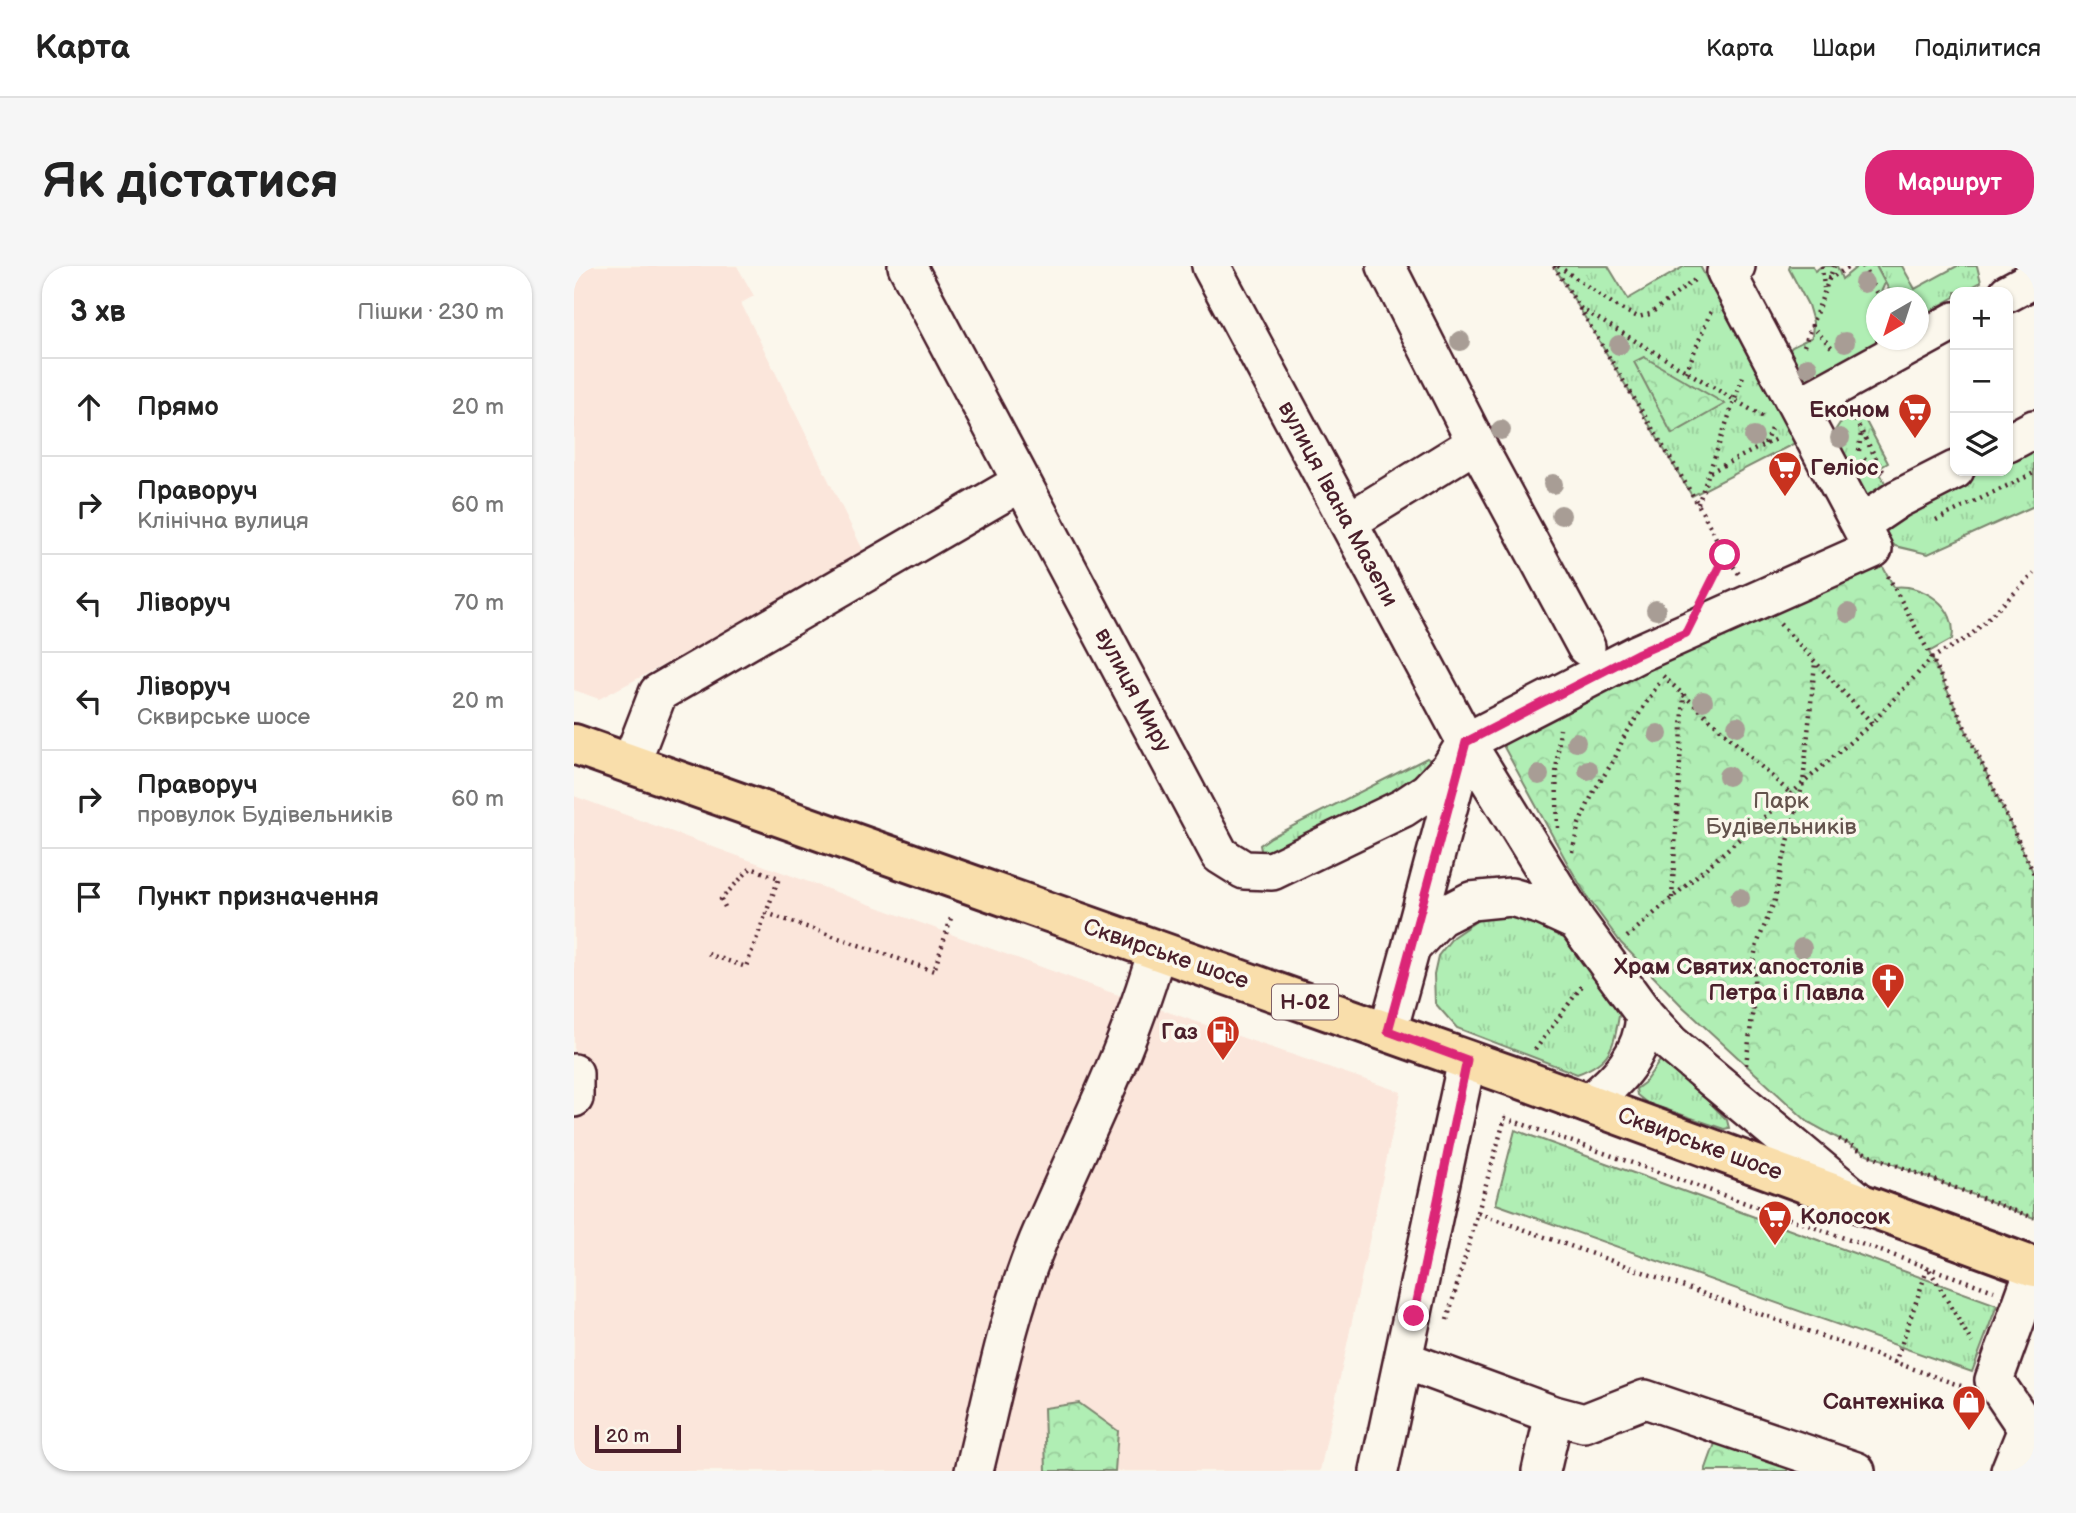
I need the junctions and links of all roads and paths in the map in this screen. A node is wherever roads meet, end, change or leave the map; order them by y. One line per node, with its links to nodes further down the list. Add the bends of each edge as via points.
1 (907, 266): 26 (street, вулиця Миру)
2 (1211, 266): 29 (street, вулиця Івана Мазепи)
3 (1386, 266): 22 (street)
4 (1556, 266): 9 (path, via 1638,317); 14 (path)
5 (1822, 266): 10 (path, via 1824,288)
6 (1833, 266): 10 (path)
7 (1852, 266): 10 (path)
8 (1863, 266): 12 (path)
9 (1720, 269): 19 (street, via 1726,272)
10 (1828, 279)
11 (2034, 279): 13 (street)
12 (1874, 287)
13 (2013, 290)
14 (1579, 307): 17 (path); 28 (path)
15 (1712, 309): 17 (path)
16 (1950, 324): 18 (street)
17 (1686, 372): 23 (path, via 1734,401)
18 (1837, 386): 19 (street); 27 (path)
19 (1790, 421): 23 (path); 31 (street)
20 (2034, 429): 21 (street)
21 (2013, 440)
22 (1476, 443): 29 (street); 37 (street)
23 (1710, 472): 28 (path)
24 (1950, 473): 27 (street)
25 (2034, 473): 30 (path)
26 (1022, 482): 44 (street, вулиця Миру, via 1220,855 1244,870 1272,871 1403,808 1450,768); 46 (street, via 659,693)
27 (1898, 499): 31 (street)
28 (1698, 504): 32 (path)
29 (1348, 522): 44 (street, вулиця Івана Мазепи)
30 (1931, 522)
31 (1867, 537): 35 (street); 38 (path)
32 (1725, 555): 34 (path); 35 (path)
33 (2034, 574): 38 (path, via 1970,636)
34 (1709, 588)
35 (1759, 600): 36 (street); 39 (path)
36 (1686, 633): 40 (street); 40 (path)
37 (1586, 647)
38 (1932, 658): 42 (path); 51 (path)
39 (1815, 662): 42 (path); 47 (path)
40 (1650, 665): 41 (path); 44 (street); 50 (path, via 1614,760 1579,824)
41 (1684, 693): 48 (path); 52 (path)
42 (1872, 723): 47 (path)
43 (1560, 728): 49 (path, via 1556,773)
44 (1466, 742): 56 (street, вулиця Івана Мазепи); 58 (street)
45 (574, 744): 46 (main road, Сквирське шосе / Н-02)
46 (631, 763): 59 (main road, Сквирське шосе / Н-02)
47 (1803, 783): 48 (path); 67 (path, via 1775,900 1753,962 1755,992)
48 (1791, 794): 52 (path)
49 (1559, 837)
50 (1572, 856)
51 (2034, 874)
52 (1672, 898): 57 (path)
53 (725, 907): 54 (path, via 721,900 751,868 779,878)
54 (766, 913): 55 (path, via 933,971); 60 (path, via 746,967)
55 (951, 918)
56 (1577, 922): 58 (street, via 1511,897 1471,901 1440,917); 62 (street)
57 (1621, 943)
58 (1411, 948): 63 (street)
59 (1157, 950): 63 (main road, Сквирське шосе / Н-02); 82 (street, via 1090,1128 1029,1266)
60 (708, 954)
61 (1588, 979): 64 (path)
62 (1645, 1015): 71 (street, via 1644,1032 1626,1068); 73 (street, via 1670,1043)
63 (1388, 1031): 66 (main road, Сквирське шосе / Н-02)
64 (1530, 1056)
65 (1737, 1056): 67 (path)
66 (1467, 1060): 71 (main road, Сквирське шосе / Н-02); 79 (street)
67 (1746, 1065): 69 (path)
68 (574, 1073): 70 (street)
69 (1755, 1073)
70 (574, 1098)
71 (1588, 1104): 73 (main road, Сквирське шосе / Н-02)
72 (1832, 1135): 75 (path, via 1867,1154)
73 (1856, 1200): 77 (main road, Сквирське шосе / Н-02)
74 (1478, 1213): 76 (path, via 1505,1118); 78 (path); 79 (path)
75 (2034, 1218)
76 (1928, 1267): 77 (path); 78 (path); 80 (path)
77 (2030, 1279): 80 (street)
78 (1895, 1363): 80 (path)
79 (1419, 1366): 81 (street); 83 (street)
80 (2003, 1392): 86 (street, via 2027,1429)
81 (1554, 1415): 84 (street); 85 (street, via 1584,1423 1644,1399)
82 (974, 1471)
83 (1379, 1471)
84 (1541, 1471)
85 (1856, 1471)
86 (2010, 1471)

